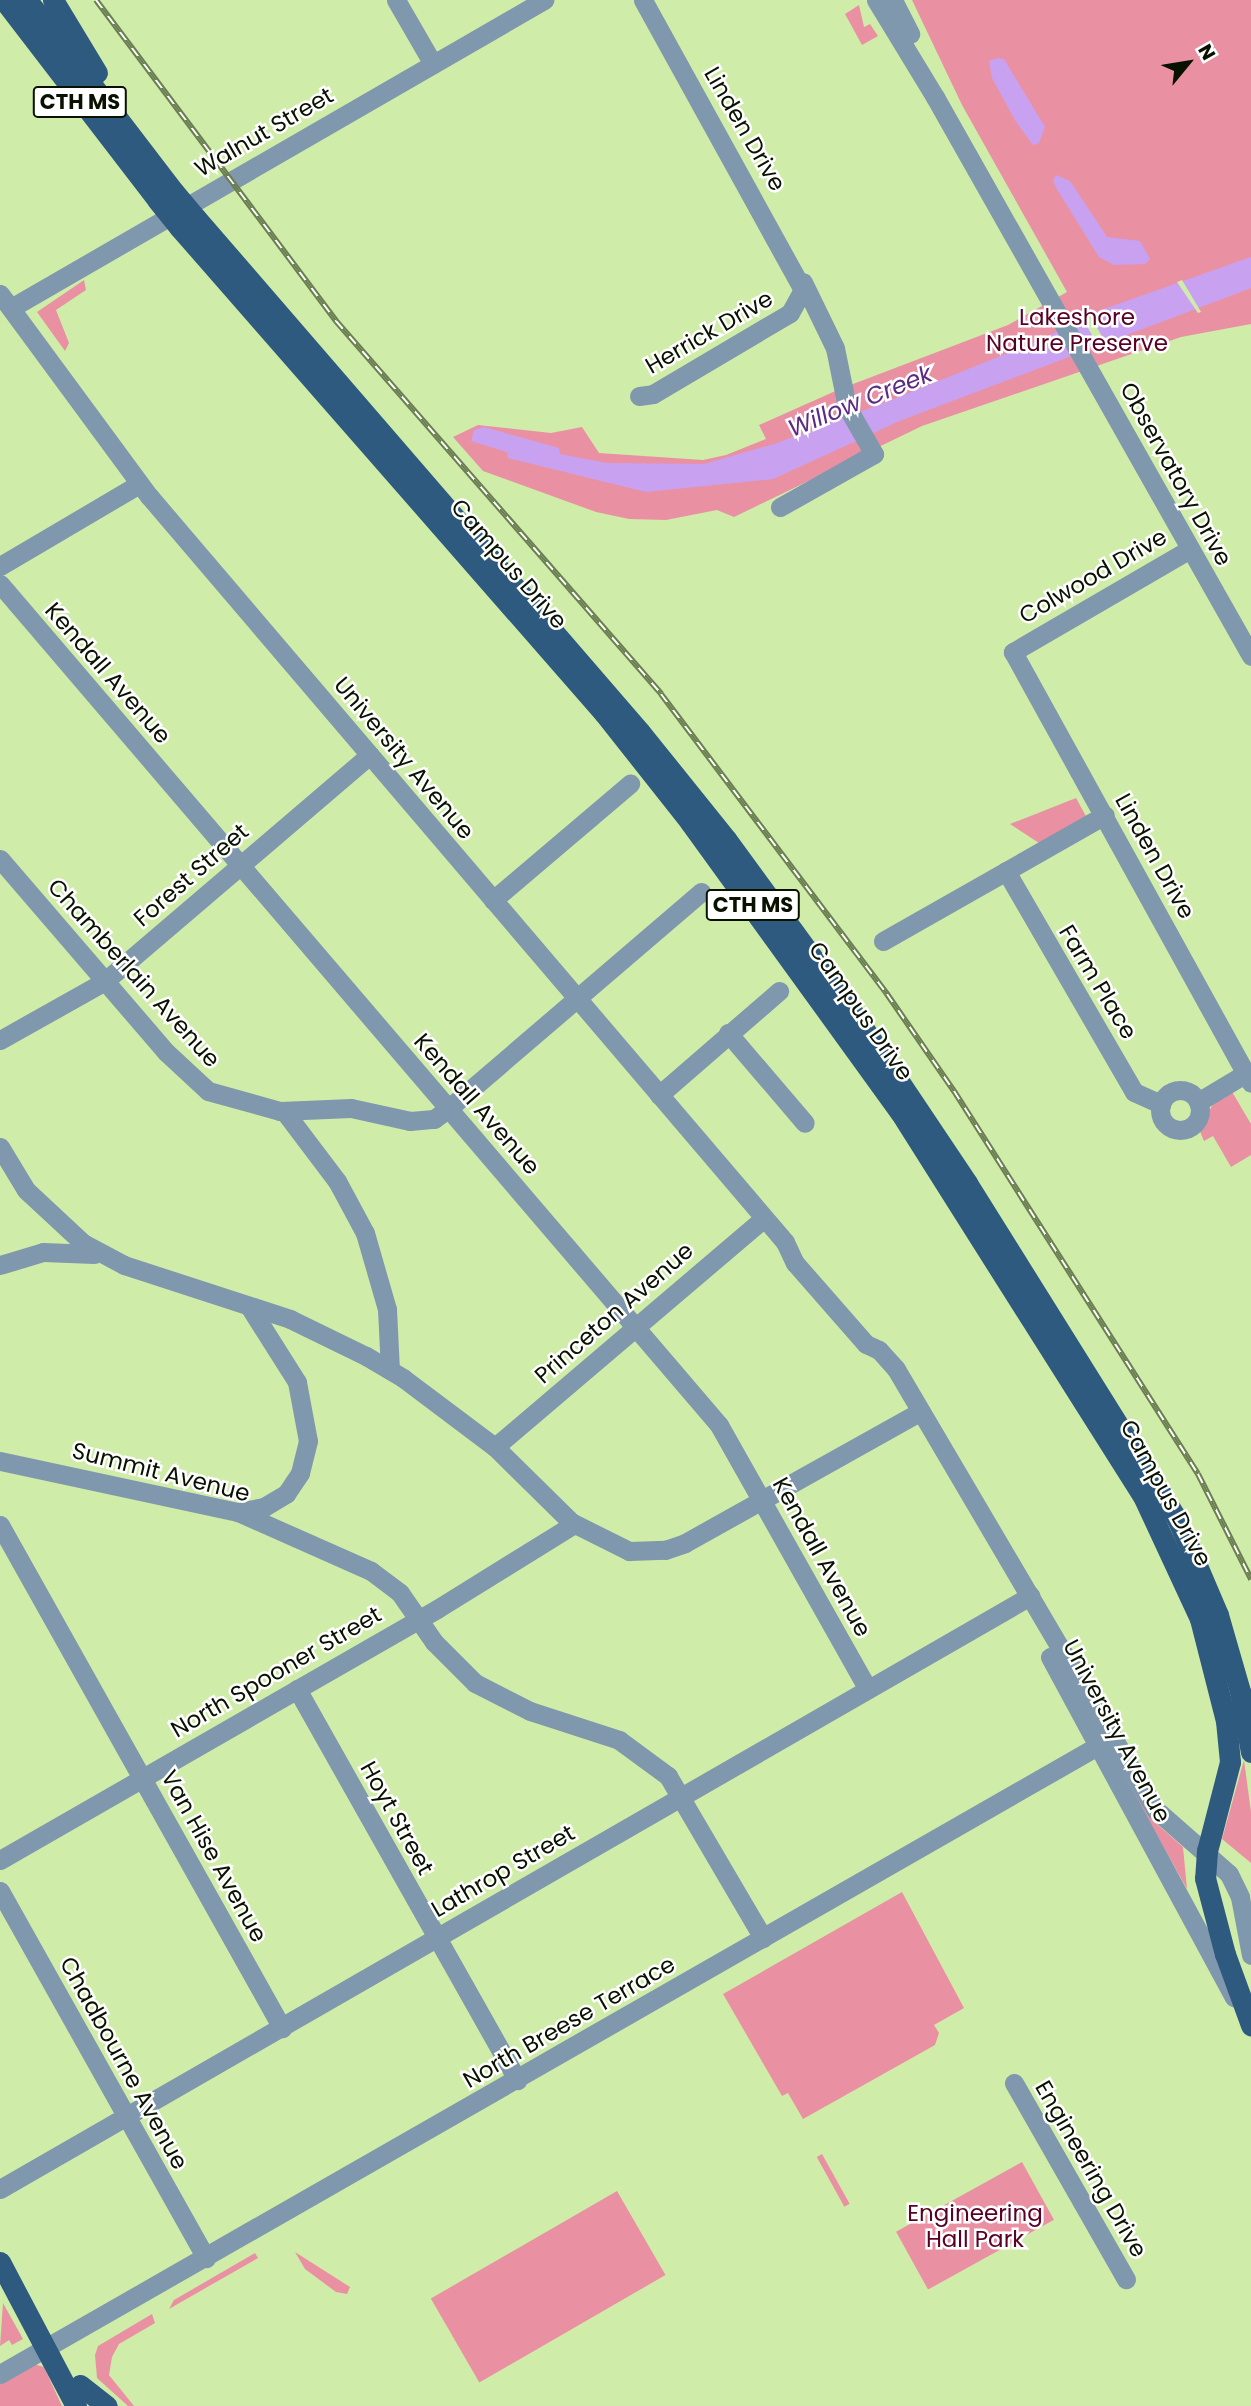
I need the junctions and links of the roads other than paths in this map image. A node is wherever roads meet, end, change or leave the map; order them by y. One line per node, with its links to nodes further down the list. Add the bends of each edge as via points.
1 (4, 0): 12 (main road, Campus Drive / CTH MS)
2 (27, 0): 11 (main road, Campus Drive / CTH MS)
3 (53, 0): 11 (main road)
4 (396, 0): 9 (street)
5 (544, 0): 9 (street, Walnut Street)
6 (643, 0): 14 (street, Linden Drive)
7 (876, 0): 10 (street, Observatory Drive)
8 (893, 0): 10 (street, Observatory Drive)
9 (433, 64): 15 (street, Walnut Street)
10 (936, 97): 19 (street, Observatory Drive)
11 (151, 162): 12 (main road, Campus Drive / CTH MS)
12 (166, 196): 13 (main road, Campus Drive / CTH MS, bridge)
13 (187, 222): 64 (main road, Campus Drive / CTH MS, via 639,732 726,839 879,1051 1178,1521 1218,1615 1240,1690); 67 (main road, Campus Drive / CTH MS, via 604,713 833,1014 1143,1496 1184,1577 1214,1662 1230,1762)
14 (802, 292): 16 (street, Herrick Drive, via 790,313 653,394); 18 (street, Linden Drive, via 835,348 849,411 870,448)
15 (5, 301): 17 (street, University Avenue)
16 (639, 396)
17 (139, 484): 20 (street); 24 (street, University Avenue)
18 (780, 507)
19 (1190, 549): 22 (street, Colwood Drive); 23 (street, Observatory Drive)
20 (0, 566)
21 (0, 584): 28 (street, Kendall Avenue)
22 (1016, 650): 26 (street, Linden Drive)
23 (1251, 656)
24 (370, 755): 28 (street, Forest Street); 31 (street, University Avenue)
25 (630, 784): 31 (street)
26 (1105, 815): 29 (street); 38 (street, Linden Drive)
27 (0, 859): 33 (street, Chamberlain Avenue)
28 (240, 865): 33 (street, Forest Street); 42 (street, Kendall Avenue)
29 (1006, 871): 32 (street); 41 (street, Farm Place, via 1135,1092)
30 (701, 892): 35 (street, Chamberlain Avenue)
31 (494, 900): 35 (street, University Avenue)
32 (883, 941)
33 (105, 981): 37 (street, Forest Street); 43 (street, Chamberlain Avenue, via 166,1052 208,1091 250,1106)
34 (779, 991): 36 (street)
35 (577, 998): 39 (street, University Avenue); 42 (street, Chamberlain Avenue)
36 (728, 1033): 39 (street); 44 (street)
37 (0, 1040)
38 (1248, 1078): 40 (street)
39 (659, 1095): 46 (street, University Avenue)
40 (1198, 1102): 41 (street, via 1179,1090); 41 (street, via 1196,1122 1181,1129 1165,1122)
41 (1161, 1104)
42 (449, 1108): 43 (street, Chamberlain Avenue, via 434,1119 410,1121 351,1108); 50 (street, Kendall Avenue)
43 (284, 1111): 51 (street, via 337,1181 365,1233 387,1309)
44 (805, 1123)
45 (0, 1147): 47 (street, via 26,1190 49,1216)
46 (764, 1218): 50 (street, Princeton Avenue); 52 (street, University Avenue, via 785,1242 795,1263 866,1344 879,1350)
47 (113, 1260): 48 (street, via 68,1250); 49 (street)
48 (0, 1265)
49 (248, 1306): 51 (street, via 290,1319); 56 (street, via 297,1382 308,1441 300,1473 285,1494 264,1507)
50 (635, 1326): 53 (street, Princeton Avenue); 55 (street, Kendall Avenue, via 719,1425)
51 (390, 1370): 53 (street)
52 (921, 1411): 55 (street); 59 (street, University Avenue, via 948,1456 947,1475)
53 (495, 1447): 57 (street)
54 (0, 1461): 56 (street, Summit Avenue)
55 (763, 1502): 57 (street, via 685,1543 645,1553 611,1543); 62 (street, Kendall Avenue)
56 (238, 1513): 60 (street, Summit Avenue, via 371,1571 400,1593)
57 (575, 1524): 60 (street, North Spooner Street)
58 (0, 1525): 65 (street, Van Hise Avenue)
59 (1024, 1599): 62 (street, Lathrop Street); 63 (street, University Avenue)
60 (418, 1619): 61 (street, North Spooner Street); 66 (street, Summit Avenue, via 475,1683 530,1711 619,1740 668,1776)
61 (297, 1689): 65 (street, North Spooner Street); 70 (street, Hoyt Street)
62 (868, 1689): 66 (street, Lathrop Street)
63 (1105, 1742): 67 (street, University Avenue, via 1162,1819); 71 (street, North Breese Terrace); 73 (street, University Avenue)
64 (1251, 1752)
65 (142, 1777): 68 (street, North Spooner Street); 74 (street, Van Hise Avenue)
66 (681, 1797): 70 (street, Lathrop Street); 71 (street, Summit Avenue)
67 (1207, 1851): 72 (street, University Avenue, via 1235,1884); 73 (main road, Campus Drive, via 1209,1897)
68 (0, 1860)
69 (0, 1891): 77 (street, Chadbourne Avenue)
70 (437, 1937): 74 (street, Lathrop Street); 75 (street, Hoyt Street)
71 (763, 1938): 75 (street, North Breese Terrace)
72 (1251, 1955)
73 (1251, 2027)
74 (282, 2028): 77 (street, Lathrop Street)
75 (517, 2080): 79 (street, North Breese Terrace)
76 (1014, 2083): 81 (street, Engineering Drive)
77 (127, 2117): 78 (street, Lathrop Street); 79 (street, Chadbourne Avenue)
78 (0, 2189)
79 (206, 2258): 82 (street, North Breese Terrace)
80 (0, 2262): 82 (main road)
81 (1126, 2279)
82 (48, 2348): 83 (street, North Breese Terrace); 84 (main road); 85 (main road)
83 (0, 2374)
84 (80, 2385): 86 (main road); 87 (main road)
85 (76, 2406)
86 (93, 2406)
87 (107, 2406)

